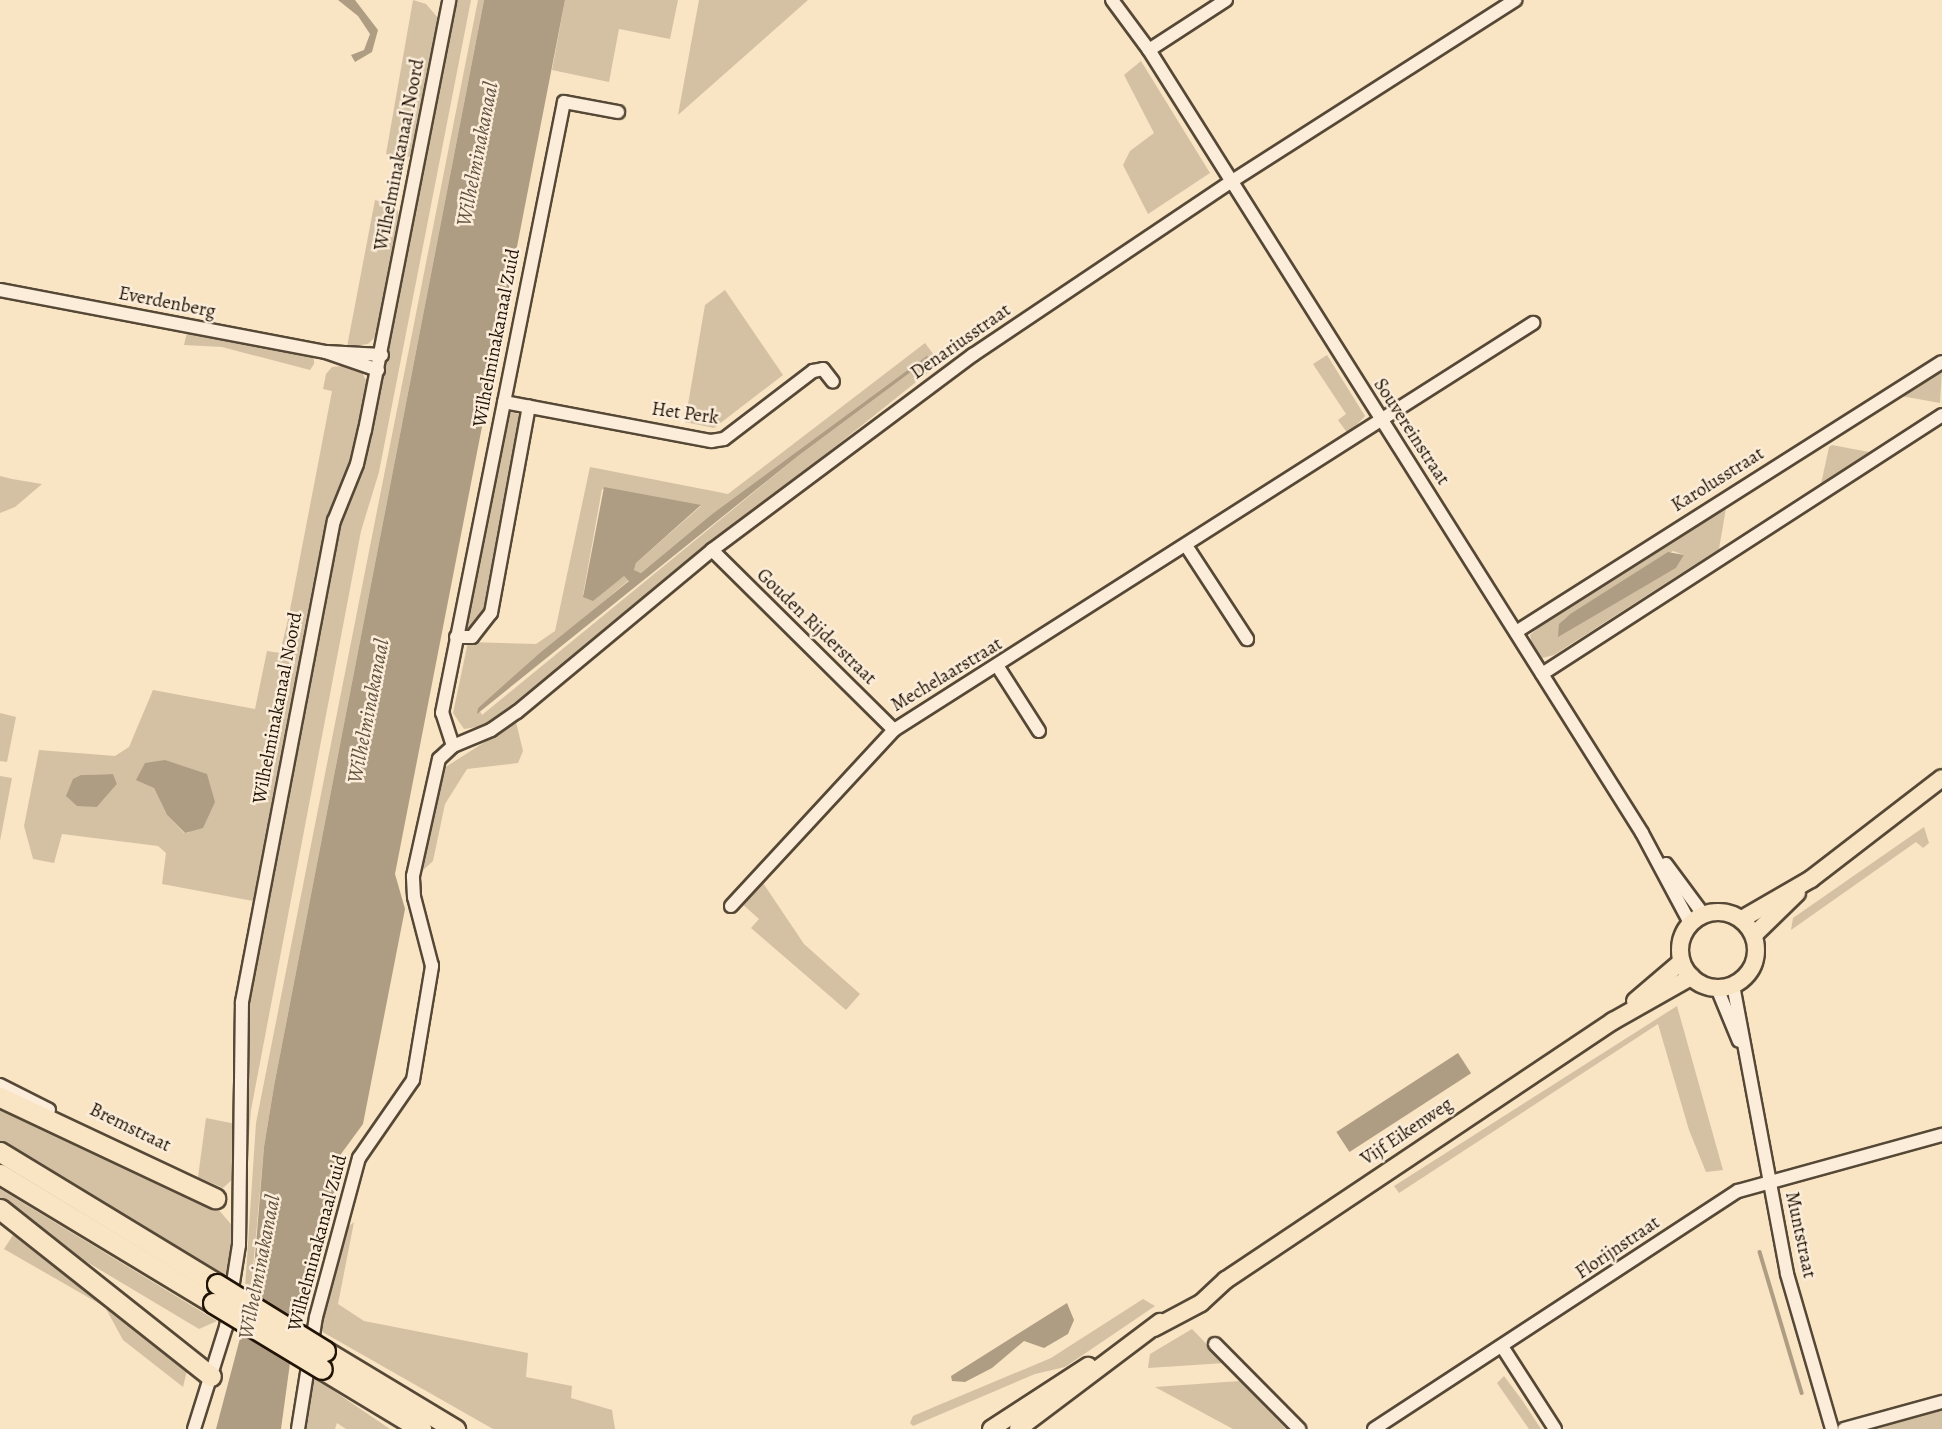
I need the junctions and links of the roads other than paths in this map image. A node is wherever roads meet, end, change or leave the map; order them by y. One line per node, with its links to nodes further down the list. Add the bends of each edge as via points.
1 (449, 0): 11 (street, Wilhelminakanaal Noord)
2 (1112, 0): 5 (street, Souvereinstraat)
3 (1226, 0): 5 (street)
4 (1515, 0): 7 (street, Denariusstraat)
5 (1149, 50): 7 (street, Souvereinstraat)
6 (618, 113): 15 (street, Wilhelminakanaal Zuid, via 564,102)
7 (1228, 183): 18 (street, Souvereinstraat); 20 (street, Denariusstraat, via 973,355)
8 (0, 290): 10 (street, Everdenberg)
9 (1533, 323): 18 (street, Mechelaarstraat)
10 (327, 352): 11 (street, Everdenberg); 13 (street, Everdenberg)
11 (382, 355): 13 (street, Wilhelminakanaal Noord)
12 (1942, 362): 21 (street, Karolusstraat)
13 (379, 370): 46 (street, Wilhelminakanaal Noord, via 357,464 334,521 242,1002 238,1047)
14 (833, 382): 16 (street, Het Perk, via 822,369 813,371 724,439 711,441)
15 (504, 402): 16 (street, Het Perk); 22 (street, Wilhelminakanaal Zuid)
16 (529, 406): 22 (street, via 491,613 472,636)
17 (1942, 415): 25 (street)
18 (1381, 421): 19 (street, Mechelaarstraat); 21 (street, Souvereinstraat)
19 (1187, 547): 23 (street); 24 (street, Mechelaarstraat)
20 (712, 550): 26 (street, Gouden Rijderstraat); 28 (street, Denariusstraat, via 517,712 491,730)
21 (1516, 632): 25 (street, Souvereinstraat)
22 (456, 637): 28 (street, Wilhelminakanaal Zuid, via 442,713)
23 (1247, 639)
24 (998, 667): 26 (street, Mechelaarstraat); 27 (street)
25 (1542, 674): 32 (street, Souvereinstraat)
26 (894, 730): 31 (street, Mechelaarstraat)
27 (1039, 731)
28 (453, 746): 56 (street, Wilhelminakanaal Zuid, via 434,769 413,876 414,898 432,966 413,1080 359,1158 316,1317)
29 (1942, 778): 30 (main road)
30 (1811, 879): 33 (main road); 34 (main road)
31 (732, 906)
32 (1696, 918): 33 (main road, via 1723,911); 35 (main road, via 1680,941)
33 (1742, 919): 34 (main road)
34 (1754, 935): 37 (main road, via 1753,965)
35 (1681, 962): 36 (main road); 38 (main road, Vijf Eikenweg)
36 (1691, 977): 37 (main road); 38 (main road, Vijf Eikenweg)
37 (1725, 987): 44 (street)
38 (1613, 1021): 51 (main road, Vijf Eikenweg, via 1226,1280 1168,1313)
39 (0, 1085): 45 (street, Bremstraat, via 211,1187)
40 (0, 1097): 45 (highway)
41 (1942, 1135): 44 (street, Muntstraat)
42 (0, 1152): 48 (highway)
43 (0, 1174): 48 (highway)
44 (1769, 1180): 50 (street, Florijnstraat, via 1738,1191); 64 (street, Muntstraat, via 1787,1274)
45 (215, 1198): 46 (street)
46 (240, 1198): 52 (street, Wilhelminakanaal Noord, via 234,1280)
47 (0, 1209): 52 (highway)
48 (215, 1294): 54 (highway, bridge)
49 (1215, 1344): 61 (street)
50 (1503, 1348): 62 (street, Florijnstraat); 63 (street)
51 (1116, 1353): 59 (main road, Vijf Eikenweg); 60 (main road, Vijf Eikenweg)
52 (211, 1376): 55 (street, Wilhelminakanaal Noord)
53 (1942, 1402): 65 (street)
54 (429, 1423): 57 (highway); 58 (highway)
55 (194, 1429)
56 (298, 1429)
57 (455, 1429)
58 (470, 1429)
59 (991, 1429)
60 (1018, 1429)
61 (1299, 1429)
62 (1374, 1429)
63 (1555, 1429)
64 (1832, 1429)
65 (1844, 1429)

